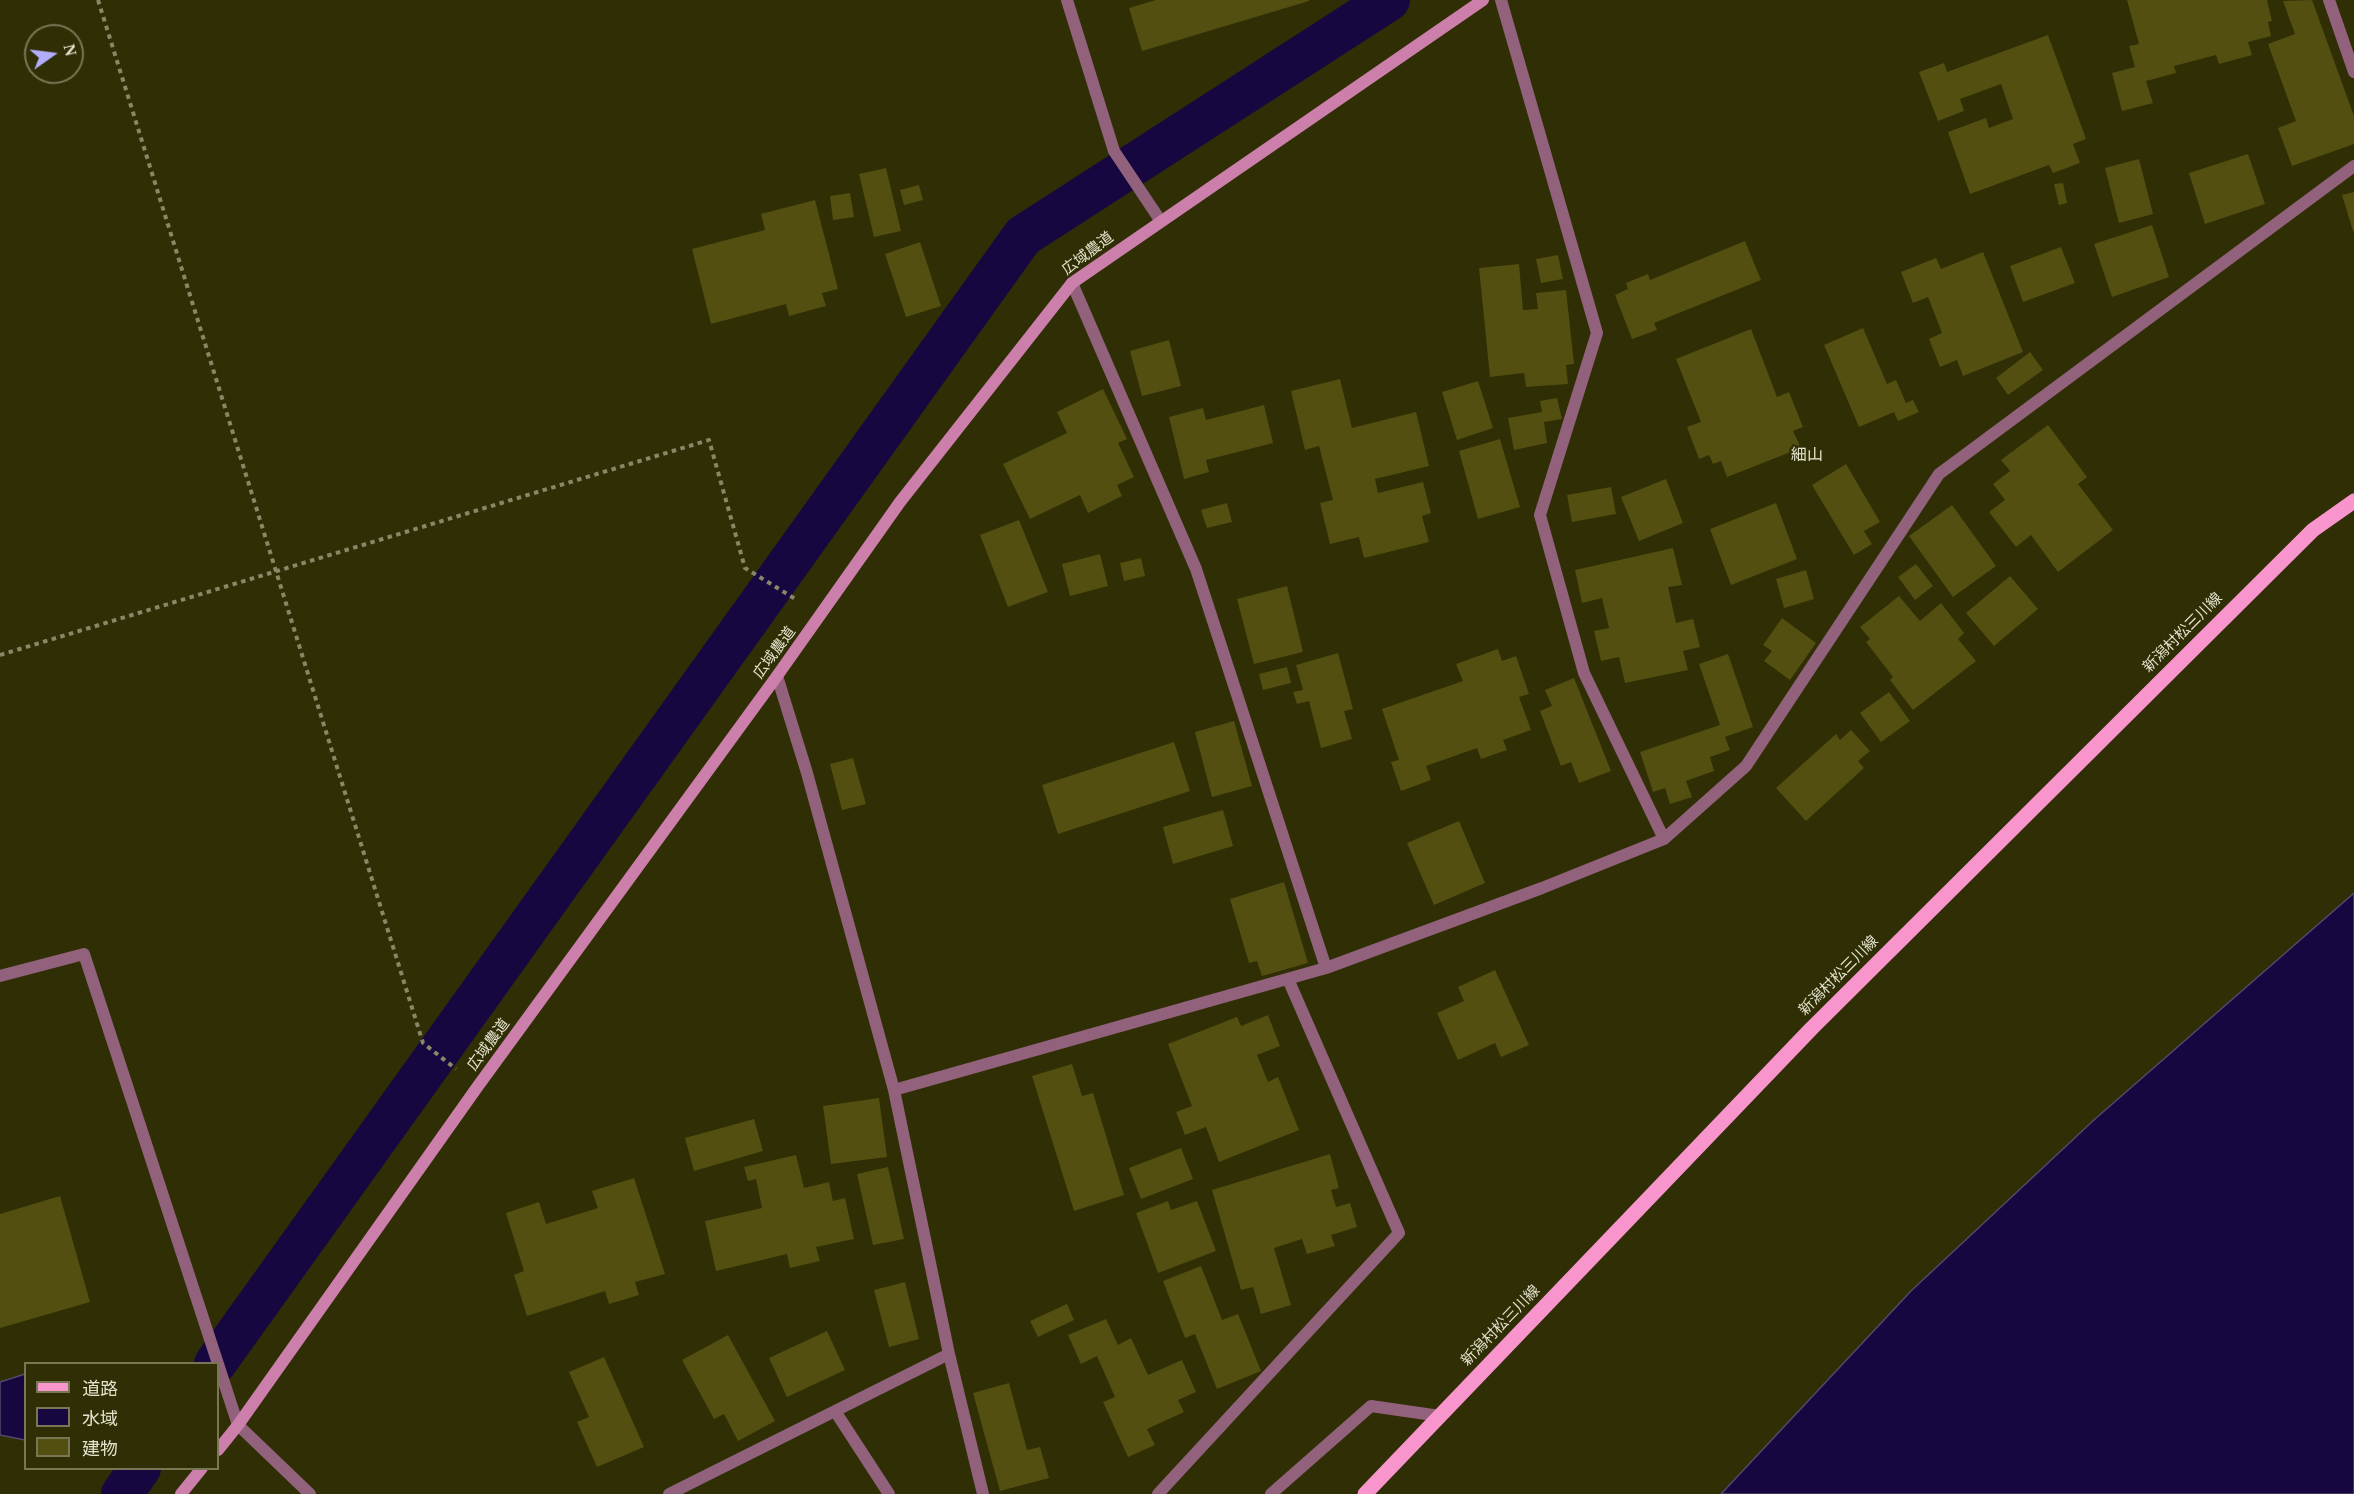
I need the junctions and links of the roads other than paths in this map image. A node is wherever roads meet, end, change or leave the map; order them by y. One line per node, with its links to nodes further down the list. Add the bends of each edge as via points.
1 (1067, 0): 7 (street, via 1114,151)
2 (1483, 0): 7 (street, 広域農道)
3 (1501, 0): 11 (street, via 1597,333 1540,515 1584,673)
4 (2329, 0): 5 (street)
5 (2354, 72)
6 (2354, 166): 11 (street, via 1940,474 1746,766)
7 (1160, 220): 8 (street, 広域農道)
8 (1072, 283): 10 (street, 広域農道, via 900,502); 12 (street, via 1196,569)
9 (2354, 501): 20 (main road, 新潟村松三川線, via 2313,530 1820,1020)
10 (777, 676): 15 (street); 21 (street, 広域農道, via 478,1086)
11 (1664, 839): 12 (street)
12 (1326, 968): 14 (street)
13 (0, 976): 17 (street, via 84,954)
14 (1288, 979): 15 (street); 29 (street, via 1399,1233)
15 (894, 1090): 16 (street)
16 (949, 1354): 19 (street); 28 (street)
17 (217, 1362)
18 (219, 1367): 21 (street)
19 (835, 1411): 26 (street); 27 (street)
20 (1440, 1416): 30 (street, via 1371,1406); 31 (main road, 新潟村松三川線)
21 (238, 1425): 22 (street, 広域農道); 25 (street)
22 (219, 1449)
23 (200, 1470): 24 (street)
24 (181, 1494)
25 (310, 1494)
26 (669, 1494)
27 (889, 1494)
28 (983, 1494)
29 (1158, 1494)
30 (1270, 1494)
31 (1365, 1494)

